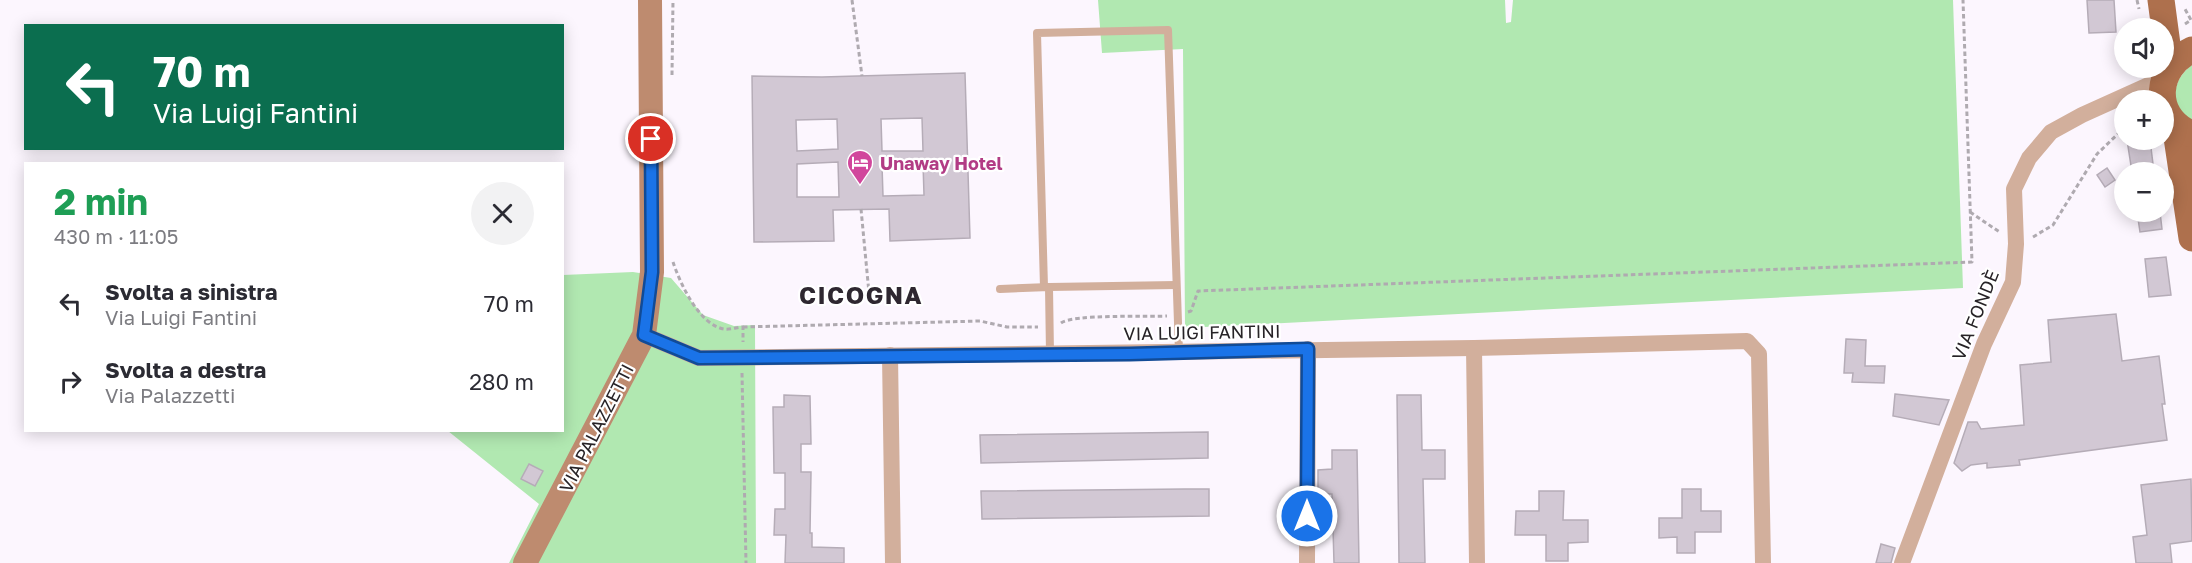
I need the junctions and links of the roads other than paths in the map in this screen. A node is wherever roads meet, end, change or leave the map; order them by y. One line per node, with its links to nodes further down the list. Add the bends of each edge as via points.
1 (650, 0): 17 (main road, VIA PALAZZETTI, via 652,272)
2 (2162, 0): 3 (main road); 4 (main road)
3 (2164, 18)
4 (2192, 35)
5 (2192, 50): 6 (main road)
6 (2174, 65)
7 (2158, 78): 10 (street, VIA FONDÈ)
8 (2165, 78): 11 (main road, via 2162,98)
9 (2114, 107): 10 (street, VIA FONDÈ)
10 (2096, 108): 28 (street, VIA FONDÈ, via 2051,132 2029,158 2014,189 2013,282 1984,344)
11 (2175, 122): 12 (main road)
12 (2190, 196): 13 (main road)
13 (2192, 238)
14 (1176, 285): 15 (lane); 15 (lane, via 1168,30 1156,30 1037,33); 20 (lane)
15 (1047, 287): 16 (lane); 21 (lane)
16 (1000, 289)
17 (644, 335): 22 (street, VIA LUIGI FANTINI, via 699,358); 23 (main road, VIA PALAZZETTI)
18 (1474, 348): 19 (street, VIA LUIGI FANTINI); 26 (street); 27 (street, VIA LUIGI FANTINI, via 1747,341 1759,354)
19 (1308, 349): 20 (street, VIA LUIGI FANTINI); 25 (street)
20 (1179, 352): 21 (street, VIA LUIGI FANTINI)
21 (1050, 354): 22 (street, VIA LUIGI FANTINI)
22 (890, 355): 24 (street)
23 (525, 563)
24 (893, 563)
25 (1307, 563)
26 (1477, 563)
27 (1763, 563)
28 (1902, 563)

